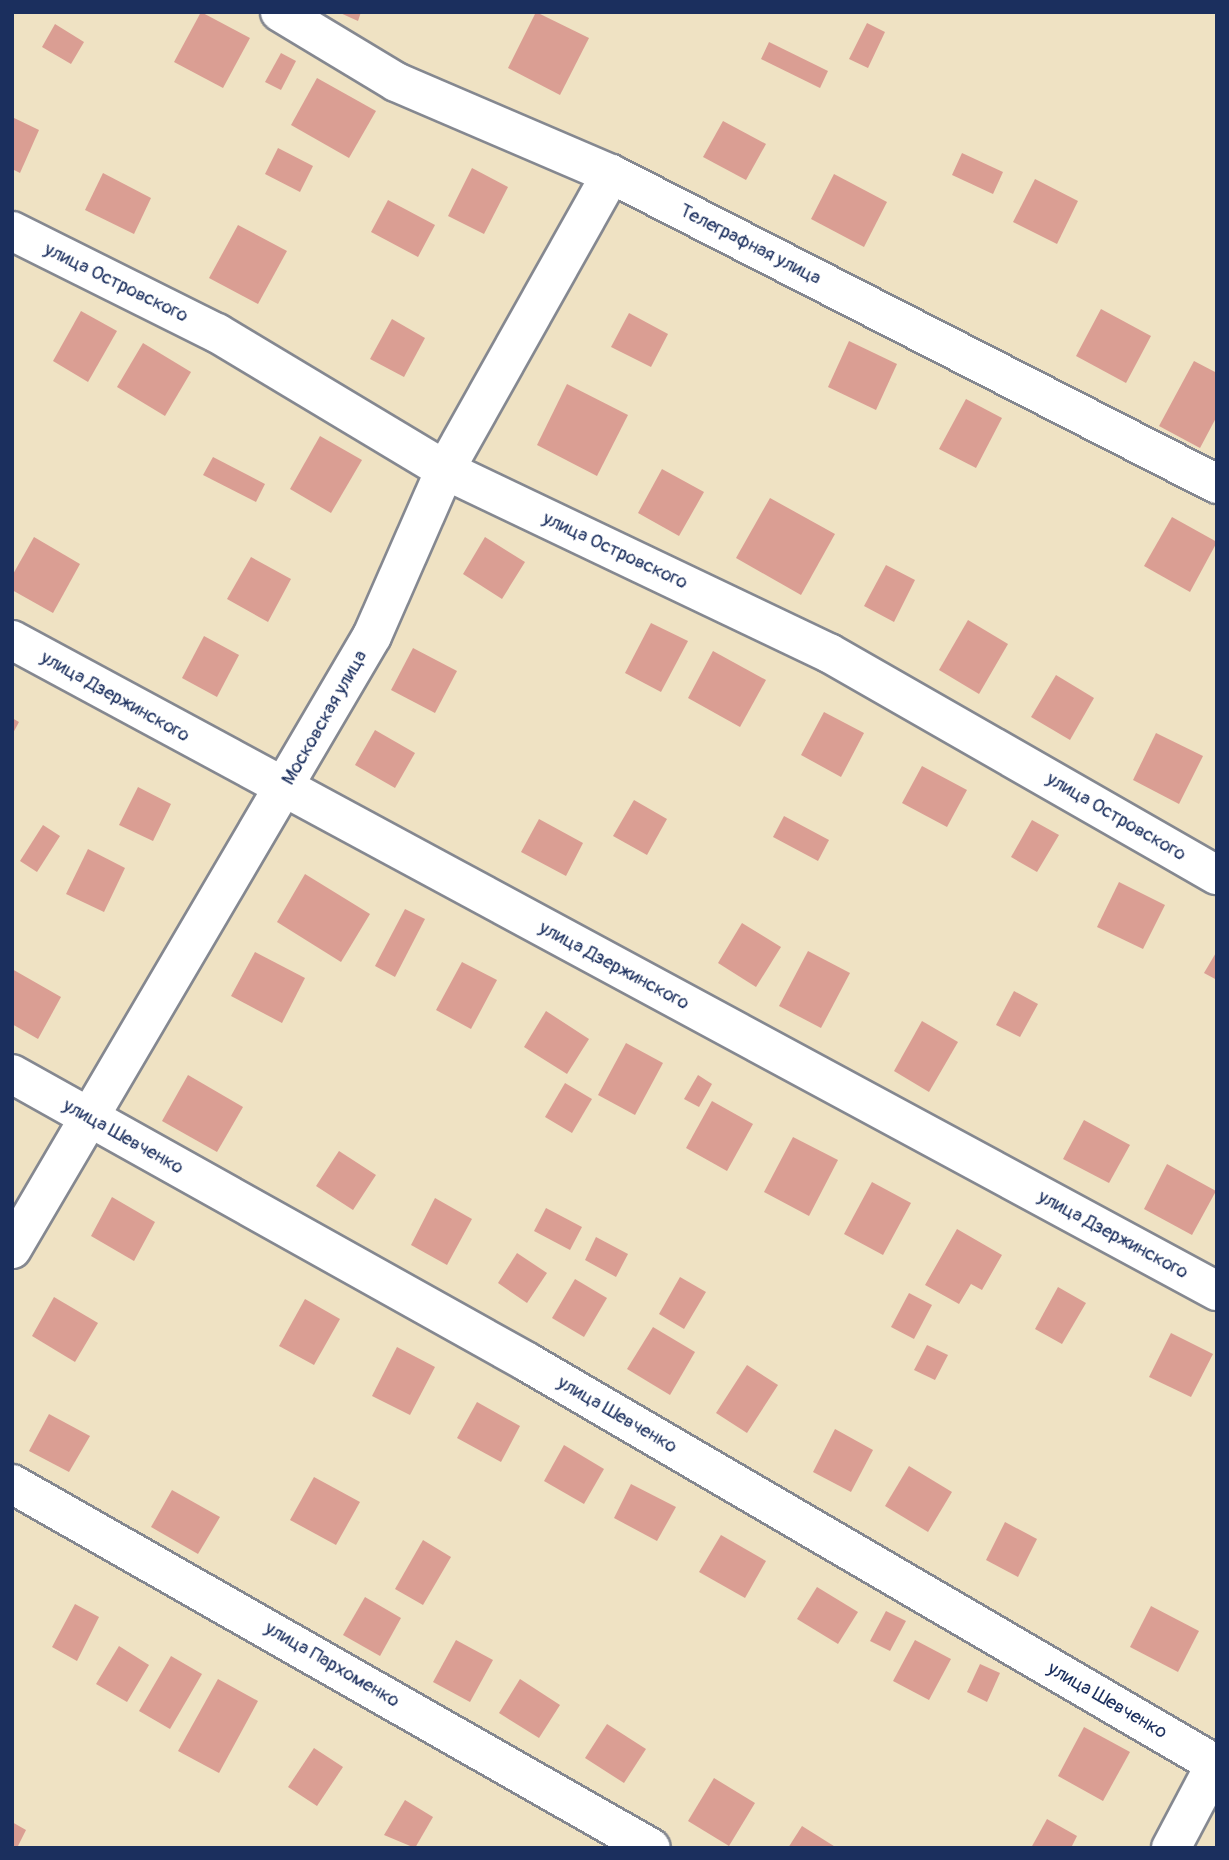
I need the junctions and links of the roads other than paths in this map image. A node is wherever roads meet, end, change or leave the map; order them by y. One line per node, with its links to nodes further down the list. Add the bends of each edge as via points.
1 (280, 12): 2 (street, Телеграфная улица, via 396,82)
2 (611, 174): 4 (street, Московская улица); 5 (street, Телеграфная улица)
3 (12, 231): 4 (street, улица Островского, via 217,333)
4 (445, 470): 7 (street, Московская улица, via 372,636); 8 (street, улица Островского, via 829,653)
5 (1217, 484)
6 (12, 640): 7 (street, улица Дзержинского)
7 (284, 789): 10 (street, Московская улица); 12 (street, улица Дзержинского)
8 (1217, 875)
9 (12, 1074): 10 (street, улица Шевченко)
10 (89, 1119): 11 (street, Московская улица); 14 (street, улица Шевченко, via 527,1362)
11 (12, 1249)
12 (1217, 1291)
13 (12, 1484): 15 (street, улица Пархоменко)
14 (1216, 1763): 16 (street)
15 (651, 1848)
16 (1171, 1848)

